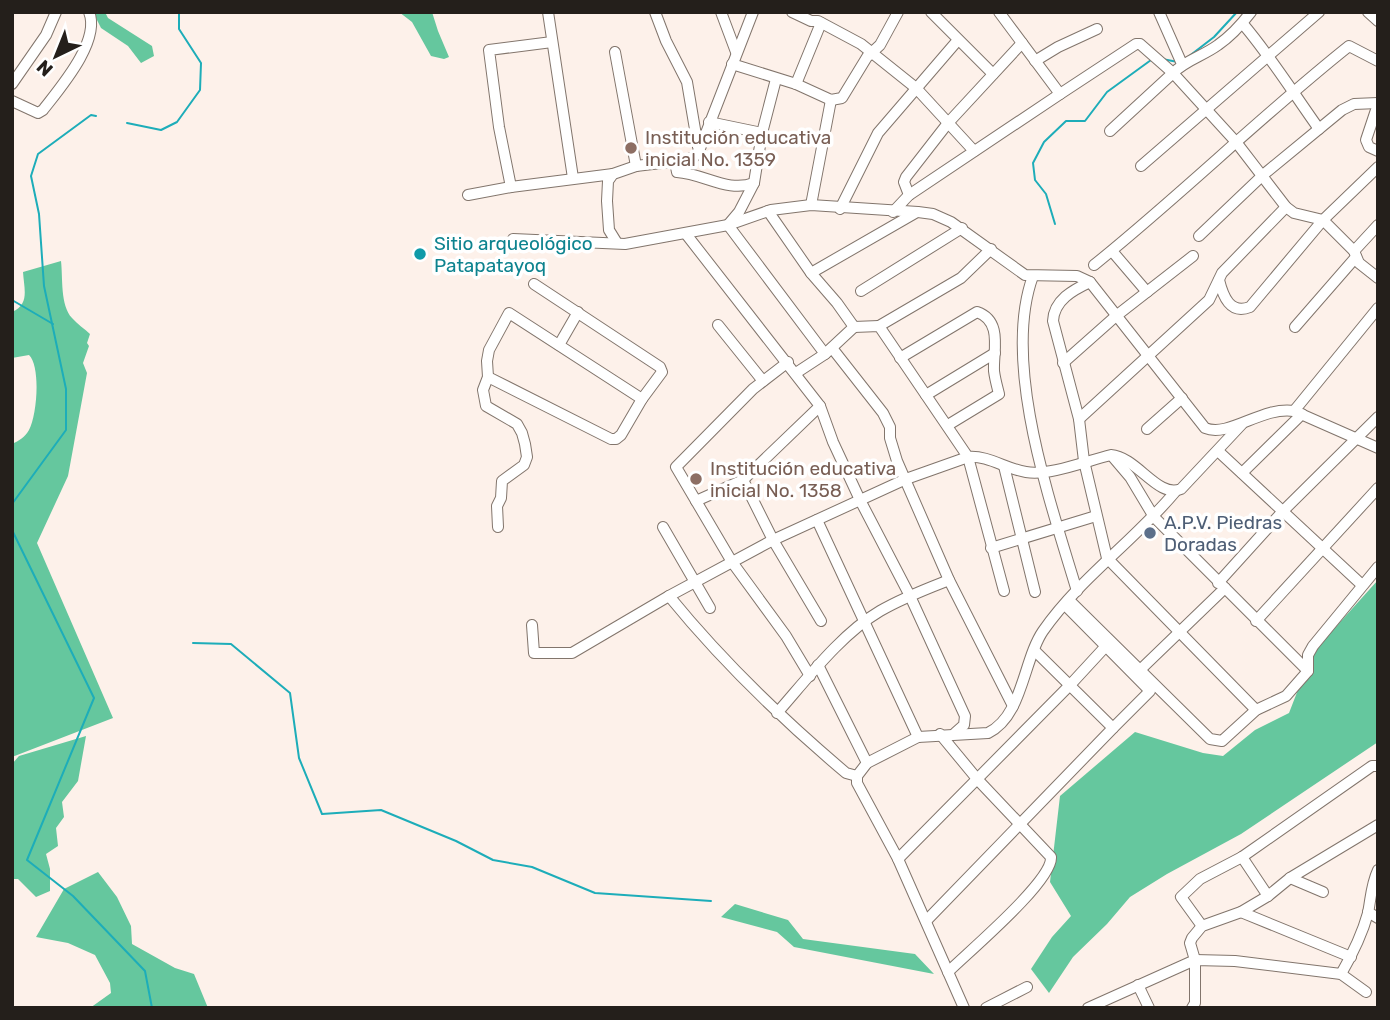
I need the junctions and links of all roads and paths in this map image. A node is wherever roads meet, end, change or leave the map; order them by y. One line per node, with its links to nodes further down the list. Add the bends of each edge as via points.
1 (56, 12): 33 (street)
2 (89, 12): 39 (street, via 92,20 84,51 43,110 34,112)
3 (548, 12): 20 (street)
4 (655, 12): 48 (street, via 687,82)
5 (721, 12): 23 (street)
6 (753, 12): 23 (street)
7 (792, 12): 15 (street)
8 (898, 12): 24 (street)
9 (931, 12): 19 (street)
10 (999, 12): 21 (street)
11 (1159, 12): 29 (street)
12 (1251, 12): 17 (street)
13 (1319, 12): 25 (street)
14 (1367, 12): 16 (street)
15 (821, 19): 24 (street); 34 (street)
16 (1378, 21)
17 (1243, 24): 25 (street); 29 (street, via 1217,46)
18 (1097, 29): 26 (street)
19 (958, 40): 31 (street); 35 (street)
20 (552, 42): 57 (street); 59 (street, via 489,50)
21 (1022, 43): 26 (street); 31 (street)
22 (615, 52): 52 (street)
23 (736, 52): 28 (street)
24 (870, 54): 35 (street); 38 (street, via 842,98)
25 (1270, 55): 36 (street); 41 (street)
26 (1035, 61): 37 (street)
27 (1378, 61): 36 (street, via 1349,46)
28 (732, 64): 32 (street); 42 (street)
29 (1182, 64): 30 (street)
30 (1173, 73): 37 (street, via 1136,44); 41 (street); 45 (street)
31 (993, 74): 43 (street)
32 (776, 79): 34 (street); 46 (street)
33 (12, 84)
34 (796, 85): 38 (street)
35 (916, 88): 43 (street); 64 (street, via 878,132)
36 (1292, 92): 44 (street); 47 (street)
37 (1059, 94): 49 (street)
38 (831, 100): 62 (street)
39 (12, 102)
40 (1378, 104): 44 (street, via 1354,104); 50 (street, via 1366,140)
41 (1205, 108): 47 (street); 53 (street)
42 (709, 122): 46 (street); 48 (street)
43 (948, 123): 49 (street); 60 (street, via 906,177)
44 (1319, 129): 56 (street)
45 (1111, 131)
46 (762, 133): 58 (street)
47 (1236, 142): 56 (street); 77 (street)
48 (699, 151): 51 (street)
49 (974, 151): 60 (street)
50 (1378, 151)
51 (675, 162): 52 (street); 58 (street, via 677,172 727,186 743,188)
52 (636, 166): 55 (street)
53 (1141, 166)
54 (1378, 167): 68 (street)
55 (613, 174): 57 (street); 75 (street, via 607,187 609,230)
56 (1263, 175): 63 (street); 73 (street)
57 (573, 178): 59 (street)
58 (754, 183): 69 (street)
59 (511, 187): 61 (street)
60 (909, 194): 66 (street)
61 (468, 195)
62 (811, 205): 64 (street); 65 (street)
63 (1286, 207): 68 (street); 84 (street)
64 (840, 209): 66 (street)
65 (768, 211): 69 (street); 81 (street)
66 (893, 212): 67 (street)
67 (918, 212): 71 (street, via 941,217); 81 (street)
68 (1323, 220): 78 (street); 84 (street, via 1250,307 1229,305)
69 (728, 225): 72 (street); 97 (street)
70 (1378, 225): 78 (street)
71 (962, 229): 76 (street); 87 (street)
72 (685, 234): 75 (street); 101 (street)
73 (1199, 236)
74 (513, 239): 75 (street)
75 (617, 243)
76 (991, 249): 82 (street, via 1014,268); 93 (street, via 961,278)
77 (1112, 251): 80 (street); 88 (street)
78 (1355, 254): 83 (street); 95 (street)
79 (1193, 256): 88 (street)
80 (1094, 265)
81 (811, 272): 94 (street)
82 (1033, 276): 85 (street, via 1077,276); 123 (street, via 1025,301 1022,363)
83 (1378, 278)
84 (1219, 280): 99 (street, via 1209,300)
85 (1090, 282): 91 (street); 102 (street, via 1066,296 1053,314)
86 (534, 284): 90 (street)
87 (861, 291)
88 (1147, 292): 91 (street)
89 (1378, 308): 110 (street)
90 (578, 312): 96 (street); 108 (street, via 662,369)
91 (1116, 316): 99 (street); 102 (street)
92 (718, 325): 105 (street)
93 (879, 326): 94 (street); 100 (street)
94 (854, 327): 97 (street)
95 (1295, 327)
96 (559, 345): 104 (street, via 509,313 489,351); 108 (street)
97 (829, 351): 103 (street); 125 (street, via 883,413)
98 (995, 353): 100 (street, via 994,329 977,312); 106 (street); 114 (street, via 999,394)
99 (1149, 355): 107 (street); 112 (street)
100 (900, 358): 106 (street)
101 (788, 362): 103 (street); 105 (street)
102 (1063, 363): 112 (street)
103 (796, 373): 109 (street)
104 (488, 377): 108 (street, via 611,439 621,435); 135 (street, via 483,390 486,405 517,424 527,457 524,465 502,481)
105 (763, 381): 130 (street, via 676,467)
106 (926, 395): 114 (street)
107 (1182, 398): 113 (street, via 1198,422 1212,431); 115 (street)
108 (642, 399)
109 (820, 406): 126 (street); 129 (street)
110 (1298, 413): 113 (street, via 1284,409); 116 (street); 124 (street)
111 (1378, 418): 116 (street)
112 (1079, 419): 121 (street)
113 (1245, 422): 118 (street)
114 (948, 425): 120 (street)
115 (1147, 429)
116 (1356, 438): 117 (street); 131 (street)
117 (1378, 448)
118 (1218, 451): 124 (street); 128 (street)
119 (1111, 455): 121 (street); 128 (street); 133 (street)
120 (968, 457): 122 (street); 125 (street); 141 (street)
121 (1084, 461): 123 (street); 132 (street)
122 (1004, 466): 123 (street); 138 (street)
123 (1044, 472): 137 (street)
124 (1242, 473): 131 (street)
125 (906, 479): 129 (street); 145 (street)
126 (743, 480): 130 (street); 139 (street)
127 (1378, 488): 140 (street)
128 (1175, 492): 133 (street)
129 (860, 500): 134 (street); 153 (street)
130 (696, 502): 143 (street)
131 (1284, 510): 140 (street); 147 (street)
132 (1096, 516): 137 (street); 142 (street)
133 (1154, 517): 142 (street); 147 (street)
134 (817, 520): 139 (street); 157 (street)
135 (498, 527)
136 (663, 527): 146 (street)
137 (1058, 528): 138 (street); 150 (street)
138 (1021, 538): 141 (street); 151 (street)
139 (773, 540): 143 (street); 156 (street)
140 (1324, 547): 148 (street); 158 (street)
141 (991, 548): 149 (street)
142 (1107, 558): 150 (street); 160 (street)
143 (732, 562): 146 (street); 166 (street)
144 (1378, 567): 148 (street)
145 (949, 580): 153 (street); 168 (street)
146 (695, 582): 152 (street); 155 (street)
147 (1222, 585): 158 (street); 160 (street)
148 (1362, 585): 165 (street, via 1313,646)
149 (1004, 591)
150 (1077, 591): 154 (street)
151 (1035, 592)
152 (669, 596): 159 (street, via 572,653 534,653); 170 (street)
153 (910, 596): 157 (street); 172 (street, via 965,716 964,725)
154 (1067, 602): 161 (street); 162 (street, via 1041,633); 164 (street)
155 (710, 608)
156 (821, 621)
157 (866, 621): 163 (street); 174 (street)
158 (1256, 621): 165 (street)
159 (532, 625)
160 (1179, 629): 164 (street); 169 (street)
161 (1106, 646): 167 (street); 171 (street, via 1150,691)
162 (1034, 650): 167 (street); 168 (street)
163 (818, 665): 166 (street); 175 (street)
164 (1140, 670): 169 (street, via 1210,739 1222,741)
165 (1308, 671): 169 (street, via 1286,696)
166 (810, 676): 170 (street)
167 (1071, 684): 171 (street); 178 (street)
168 (1013, 706): 172 (street, via 988,733)
169 (1256, 710)
170 (777, 713): 177 (street, via 846,773)
171 (1113, 728): 179 (street)
172 (954, 733): 173 (street)
173 (940, 734): 174 (street); 178 (street)
174 (918, 737): 175 (street)
175 (867, 763): 177 (street)
176 (1378, 766): 181 (street)
177 (857, 776): 182 (street)
178 (978, 780): 179 (street); 182 (street)
179 (1020, 825): 190 (street); 194 (street, via 1051,857 1051,863 1036,888)
180 (1378, 825): 184 (street)
181 (1242, 857): 186 (street); 191 (street, via 1200,879 1181,897)
182 (898, 859): 190 (street)
183 (1378, 870): 188 (street)
184 (1290, 878): 185 (street); 186 (street)
185 (1323, 892)
186 (1268, 896): 187 (street)
187 (1241, 912): 191 (street); 192 (street)
188 (1368, 912): 189 (street); 192 (street)
189 (1378, 918)
190 (926, 921): 194 (street)
191 (1202, 926): 193 (street, via 1190,943)
192 (1351, 957): 195 (street)
193 (1195, 960): 195 (street); 196 (street); 203 (street)
194 (947, 972): 199 (street)
195 (1341, 974): 198 (street)
196 (1138, 985): 201 (street); 202 (street)
197 (1027, 987): 200 (street)
198 (1366, 992)
199 (964, 1008)
200 (986, 1008)
201 (1088, 1008)
202 (1149, 1008)
203 (1192, 1008)

